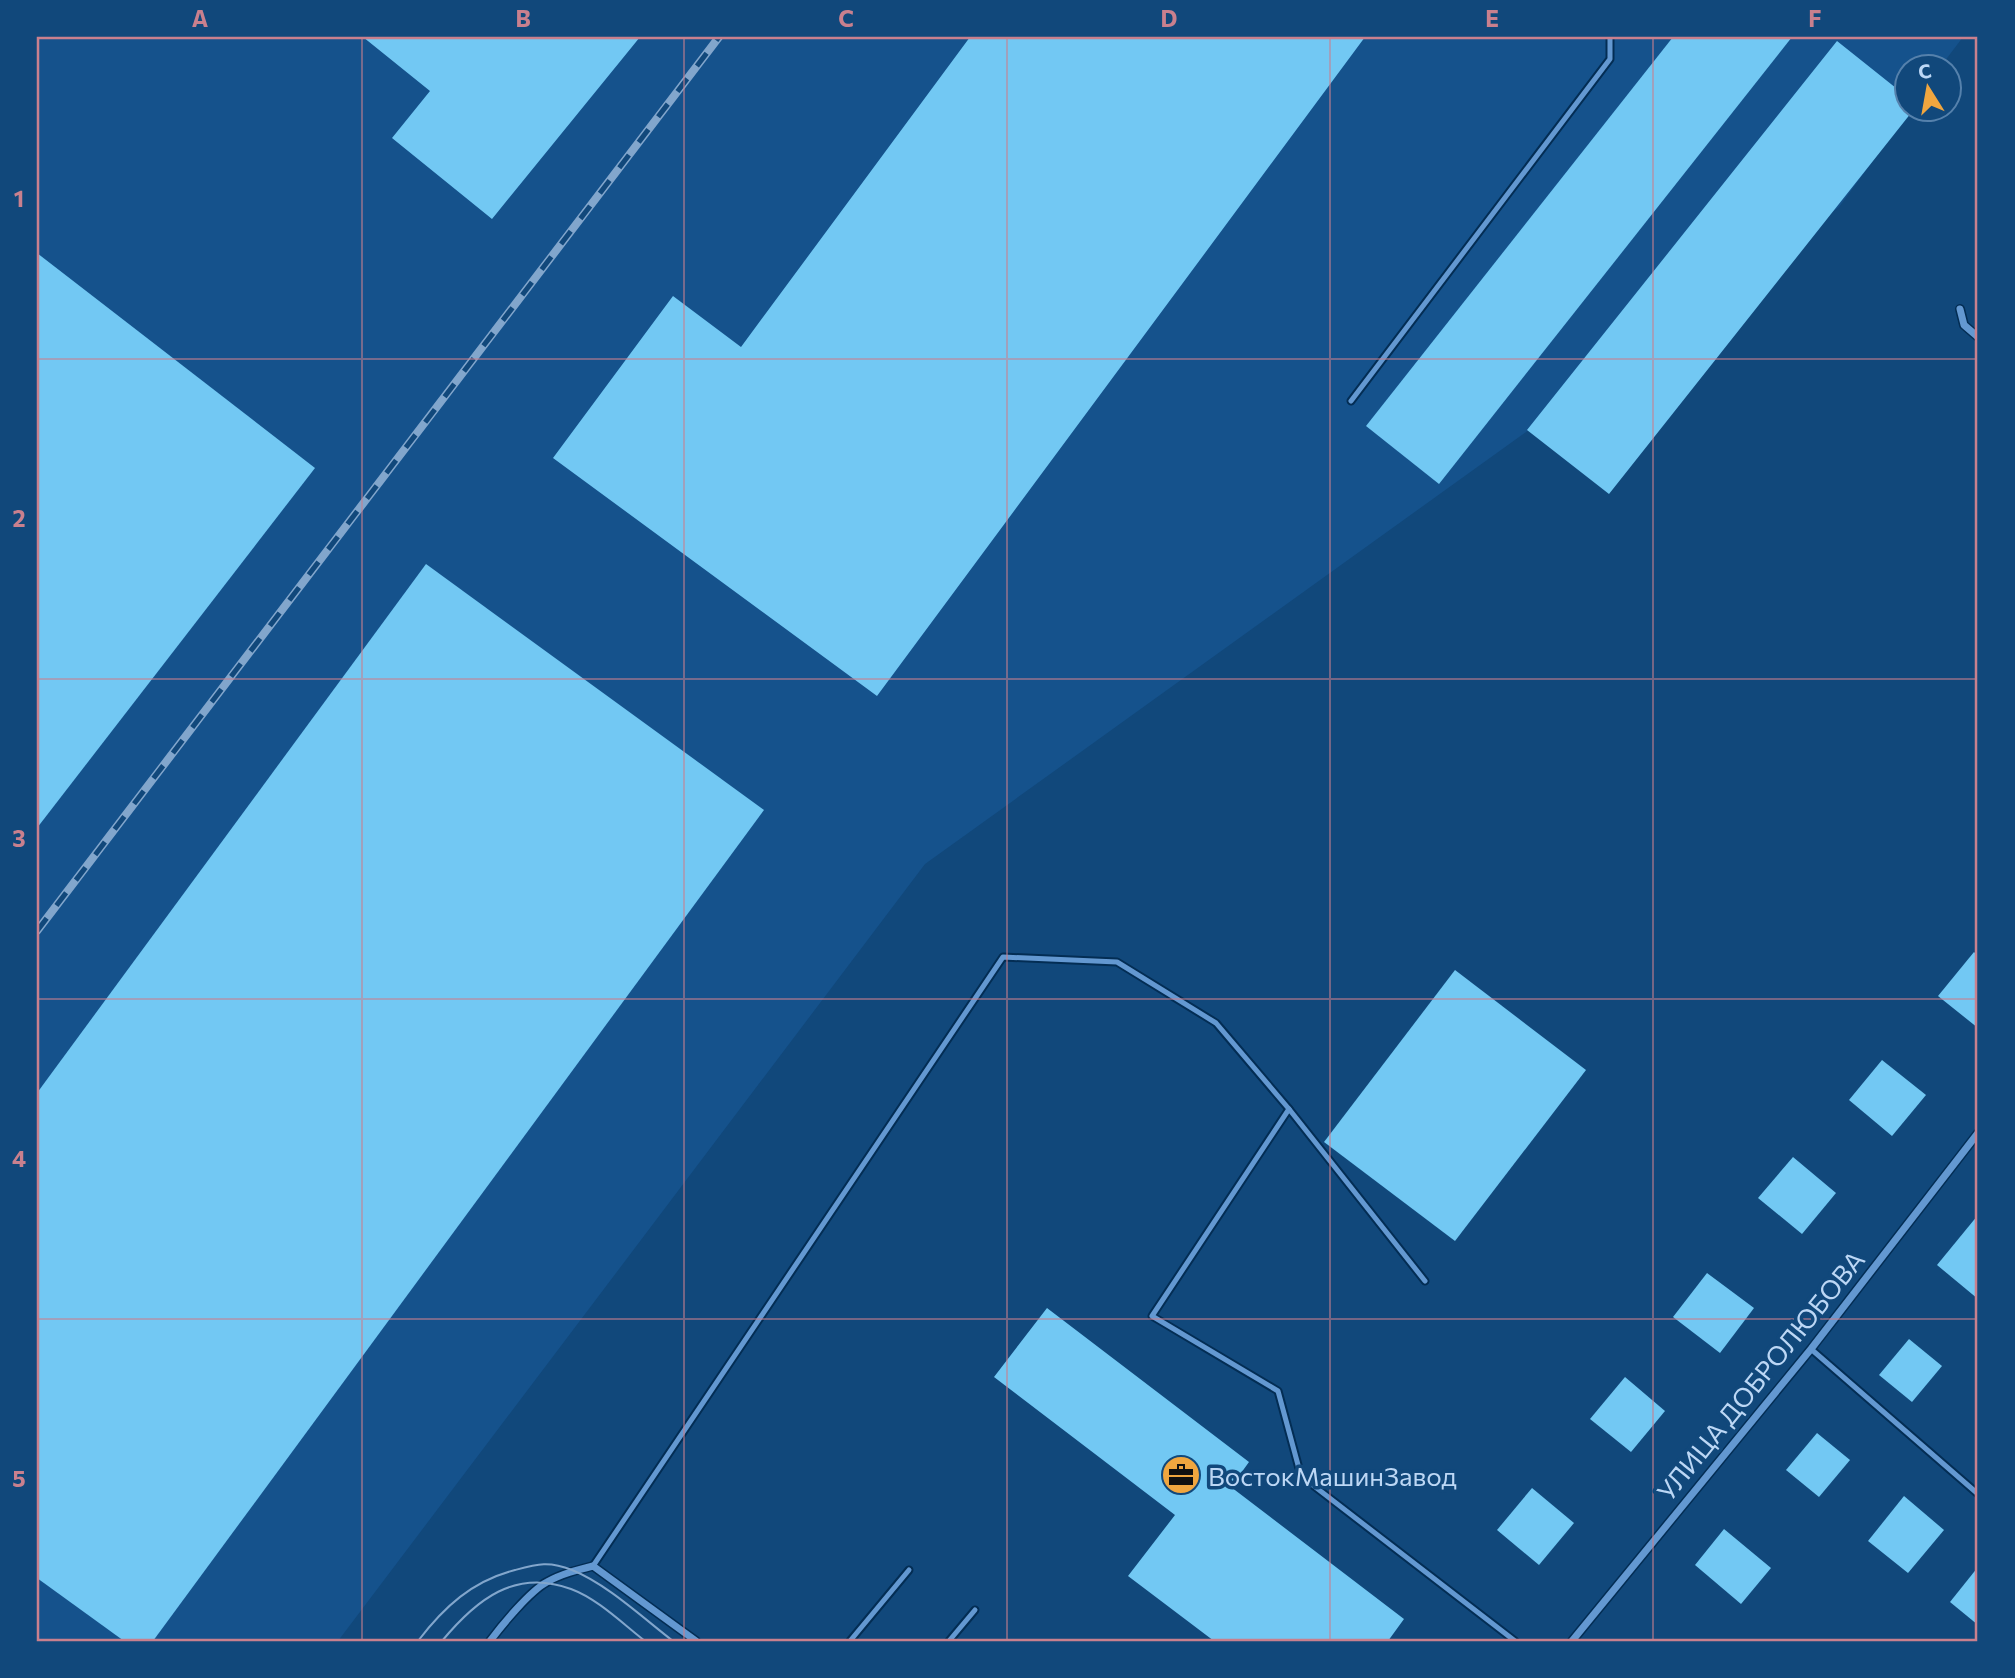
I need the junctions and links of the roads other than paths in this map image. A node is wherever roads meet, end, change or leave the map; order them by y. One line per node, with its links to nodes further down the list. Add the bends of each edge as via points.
1 (1610, 37): 4 (lane, via 1610,59)
2 (1960, 309): 3 (street, via 1964,325)
3 (1978, 337)
4 (1351, 401)
5 (1289, 1109): 7 (lane); 10 (lane, via 1216,1023 1117,962 1003,957); 17 (lane, via 1152,1316 1278,1391 1301,1476)
6 (1978, 1133): 8 (street, УЛИЦА ДОБРОЛЮБОВА)
7 (1425, 1281)
8 (1811, 1349): 9 (lane); 18 (street, УЛИЦА ДОБРОЛЮБОВА)
9 (1978, 1494)
10 (593, 1566): 13 (street, via 544,1583); 14 (street)
11 (909, 1570): 15 (lane)
12 (975, 1609): 16 (lane)
13 (490, 1641)
14 (696, 1641)
15 (850, 1641)
16 (949, 1641)
17 (1516, 1641)
18 (1572, 1641)

